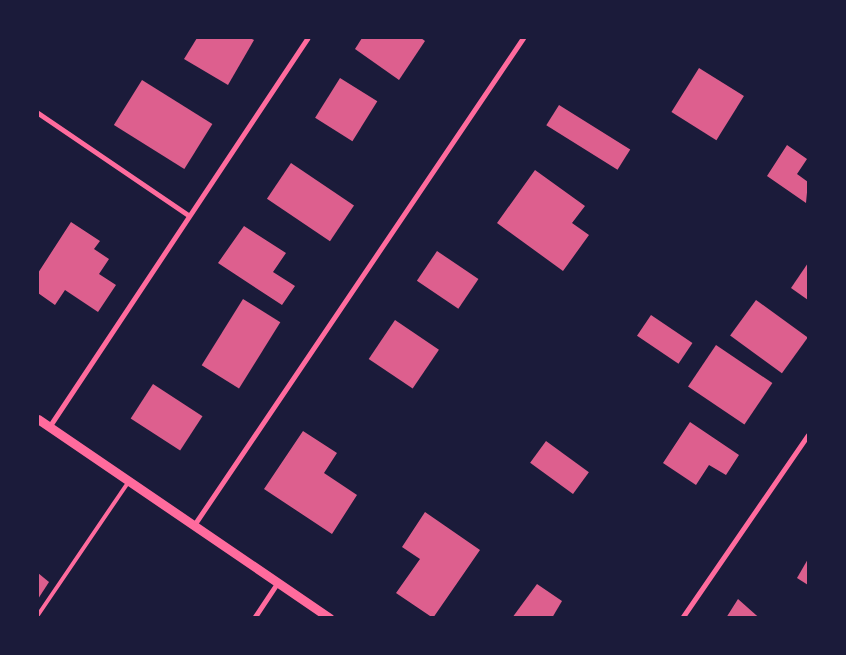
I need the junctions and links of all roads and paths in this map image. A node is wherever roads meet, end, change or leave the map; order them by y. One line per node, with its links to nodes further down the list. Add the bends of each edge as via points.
1 (307, 38): 4 (street)
2 (523, 38): 9 (street)
3 (38, 113): 4 (street)
4 (188, 215): 6 (street)
5 (38, 419): 6 (street)
6 (48, 427): 8 (street)
7 (808, 435): 14 (street)
8 (129, 481): 9 (street); 11 (lane)
9 (194, 525): 10 (street)
10 (278, 582): 12 (street); 13 (street)
11 (38, 615)
12 (254, 618)
13 (330, 618)
14 (682, 618)

